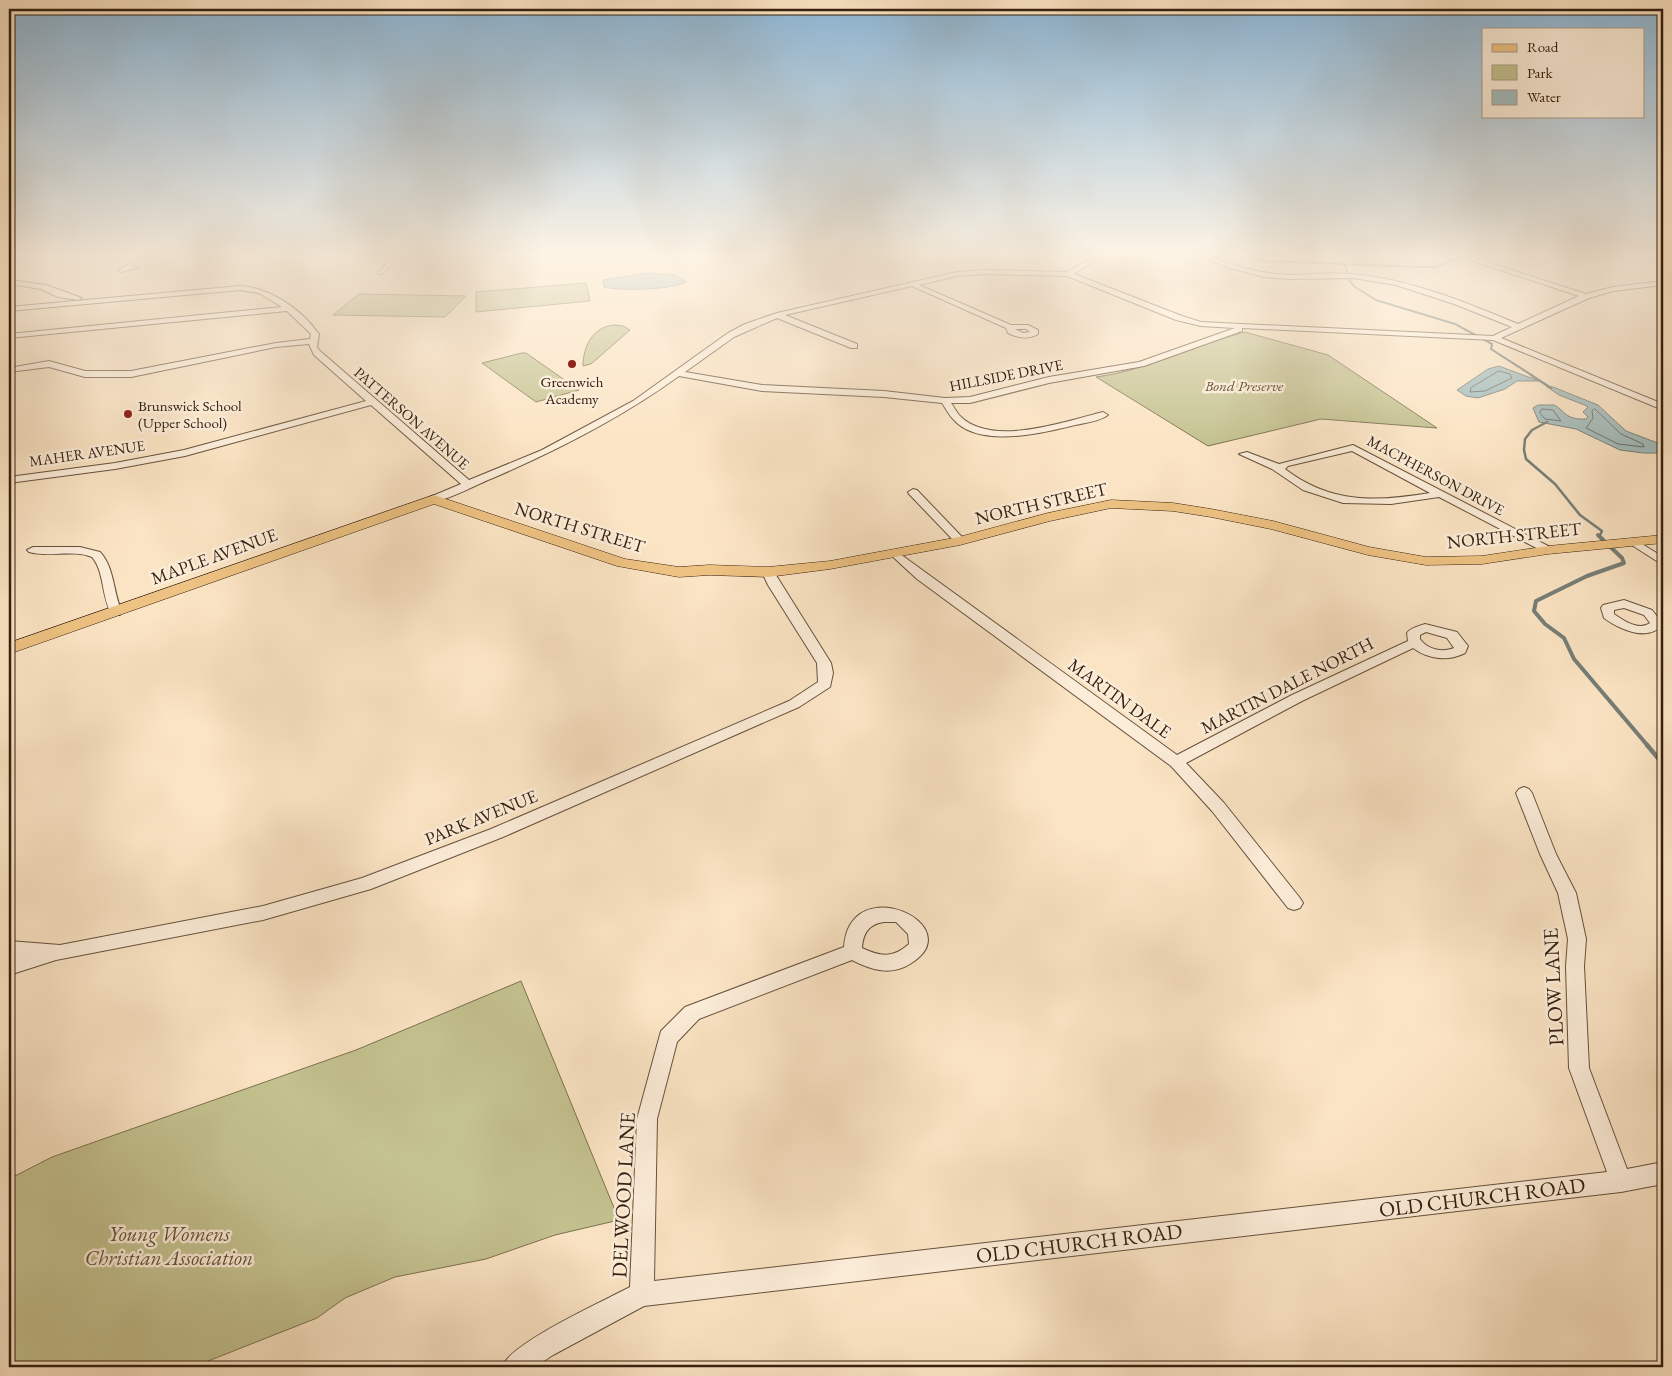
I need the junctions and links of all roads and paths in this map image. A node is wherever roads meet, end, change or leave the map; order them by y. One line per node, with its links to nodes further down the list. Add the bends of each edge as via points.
1 (202, 317): 12 (street)
2 (297, 317): 14 (street, PATTERSON AVENUE, via 315,334)
3 (772, 317): 17 (street, via 730,335)
4 (782, 317): 15 (street)
5 (988, 317): 10 (street)
6 (1177, 317): 11 (street, via 1201,324)
7 (1495, 317): 9 (street)
8 (1537, 317): 9 (street)
9 (1516, 326): 13 (street)
10 (1010, 327)
11 (1246, 327): 13 (street); 18 (street, HILLSIDE DRIVE, via 1141,364 1049,380 970,400)
12 (9, 336)
13 (1486, 338): 20 (street)
14 (313, 341): 16 (street, via 118,375 85,374 49,364); 19 (street, PATTERSON AVENUE, via 317,353)
15 (854, 346)
16 (9, 370)
17 (676, 373): 18 (street, HILLSIDE DRIVE, via 762,388 884,394); 25 (street, via 636,403 545,452)
18 (945, 401): 21 (street, via 949,411 965,426 1001,435)
19 (372, 402): 24 (street, MAHER AVENUE, via 185,453); 25 (street, PATTERSON AVENUE)
20 (1663, 407)
21 (1103, 415)
22 (1244, 454): 23 (street)
23 (1279, 469): 27 (street, via 1289,479 1312,490 1366,504); 27 (street, MACPHERSON DRIVE, via 1285,464 1353,448)
24 (9, 480)
25 (469, 486): 28 (street)
26 (913, 492): 32 (street)
27 (1440, 494): 35 (street, MACPHERSON DRIVE)
28 (434, 499): 29 (main road, NORTH STREET); 30 (main road, MAPLE AVENUE)
29 (466, 510): 30 (main road); 38 (main road, NORTH STREET, via 636,566 679,572)
30 (387, 515): 39 (main road, MAPLE AVENUE)
31 (1663, 539): 33 (main road, NORTH STREET)
32 (960, 541): 35 (main road, NORTH STREET, via 1083,509 1138,504 1273,525 1402,558 1450,562); 36 (main road, NORTH STREET)
33 (1634, 542): 35 (main road, NORTH STREET); 37 (street)
34 (33, 550): 39 (street, via 73,550 96,554 102,560 108,594)
35 (1548, 550)
36 (896, 554): 38 (main road, NORTH STREET); 42 (street, MARTIN DALE, via 921,576)
37 (1663, 562)
38 (768, 572): 47 (street, PARK AVENUE, via 824,663 826,673 825,684 794,704 497,833 365,884 263,913)
39 (116, 612): 41 (main road, MAPLE AVENUE)
40 (1416, 642): 42 (street, MARTIN DALE NORTH, via 1297,698)
41 (9, 649)
42 (1176, 762): 44 (street, MARTIN DALE, via 1218,807)
43 (1524, 793): 50 (street, PLOW LANE, via 1567,893 1577,939 1579,1068)
44 (1294, 903)
45 (9, 949): 47 (street, PARK AVENUE)
46 (853, 952): 51 (street, DELWOOD LANE, via 692,1012 668,1037 647,1119)
47 (60, 953): 48 (street)
48 (9, 967)
49 (1663, 1173): 50 (street, OLD CHURCH ROAD)
50 (1621, 1182): 51 (street, OLD CHURCH ROAD)
51 (642, 1294): 52 (street, OLD CHURCH ROAD, via 544,1346)
52 (514, 1367)

